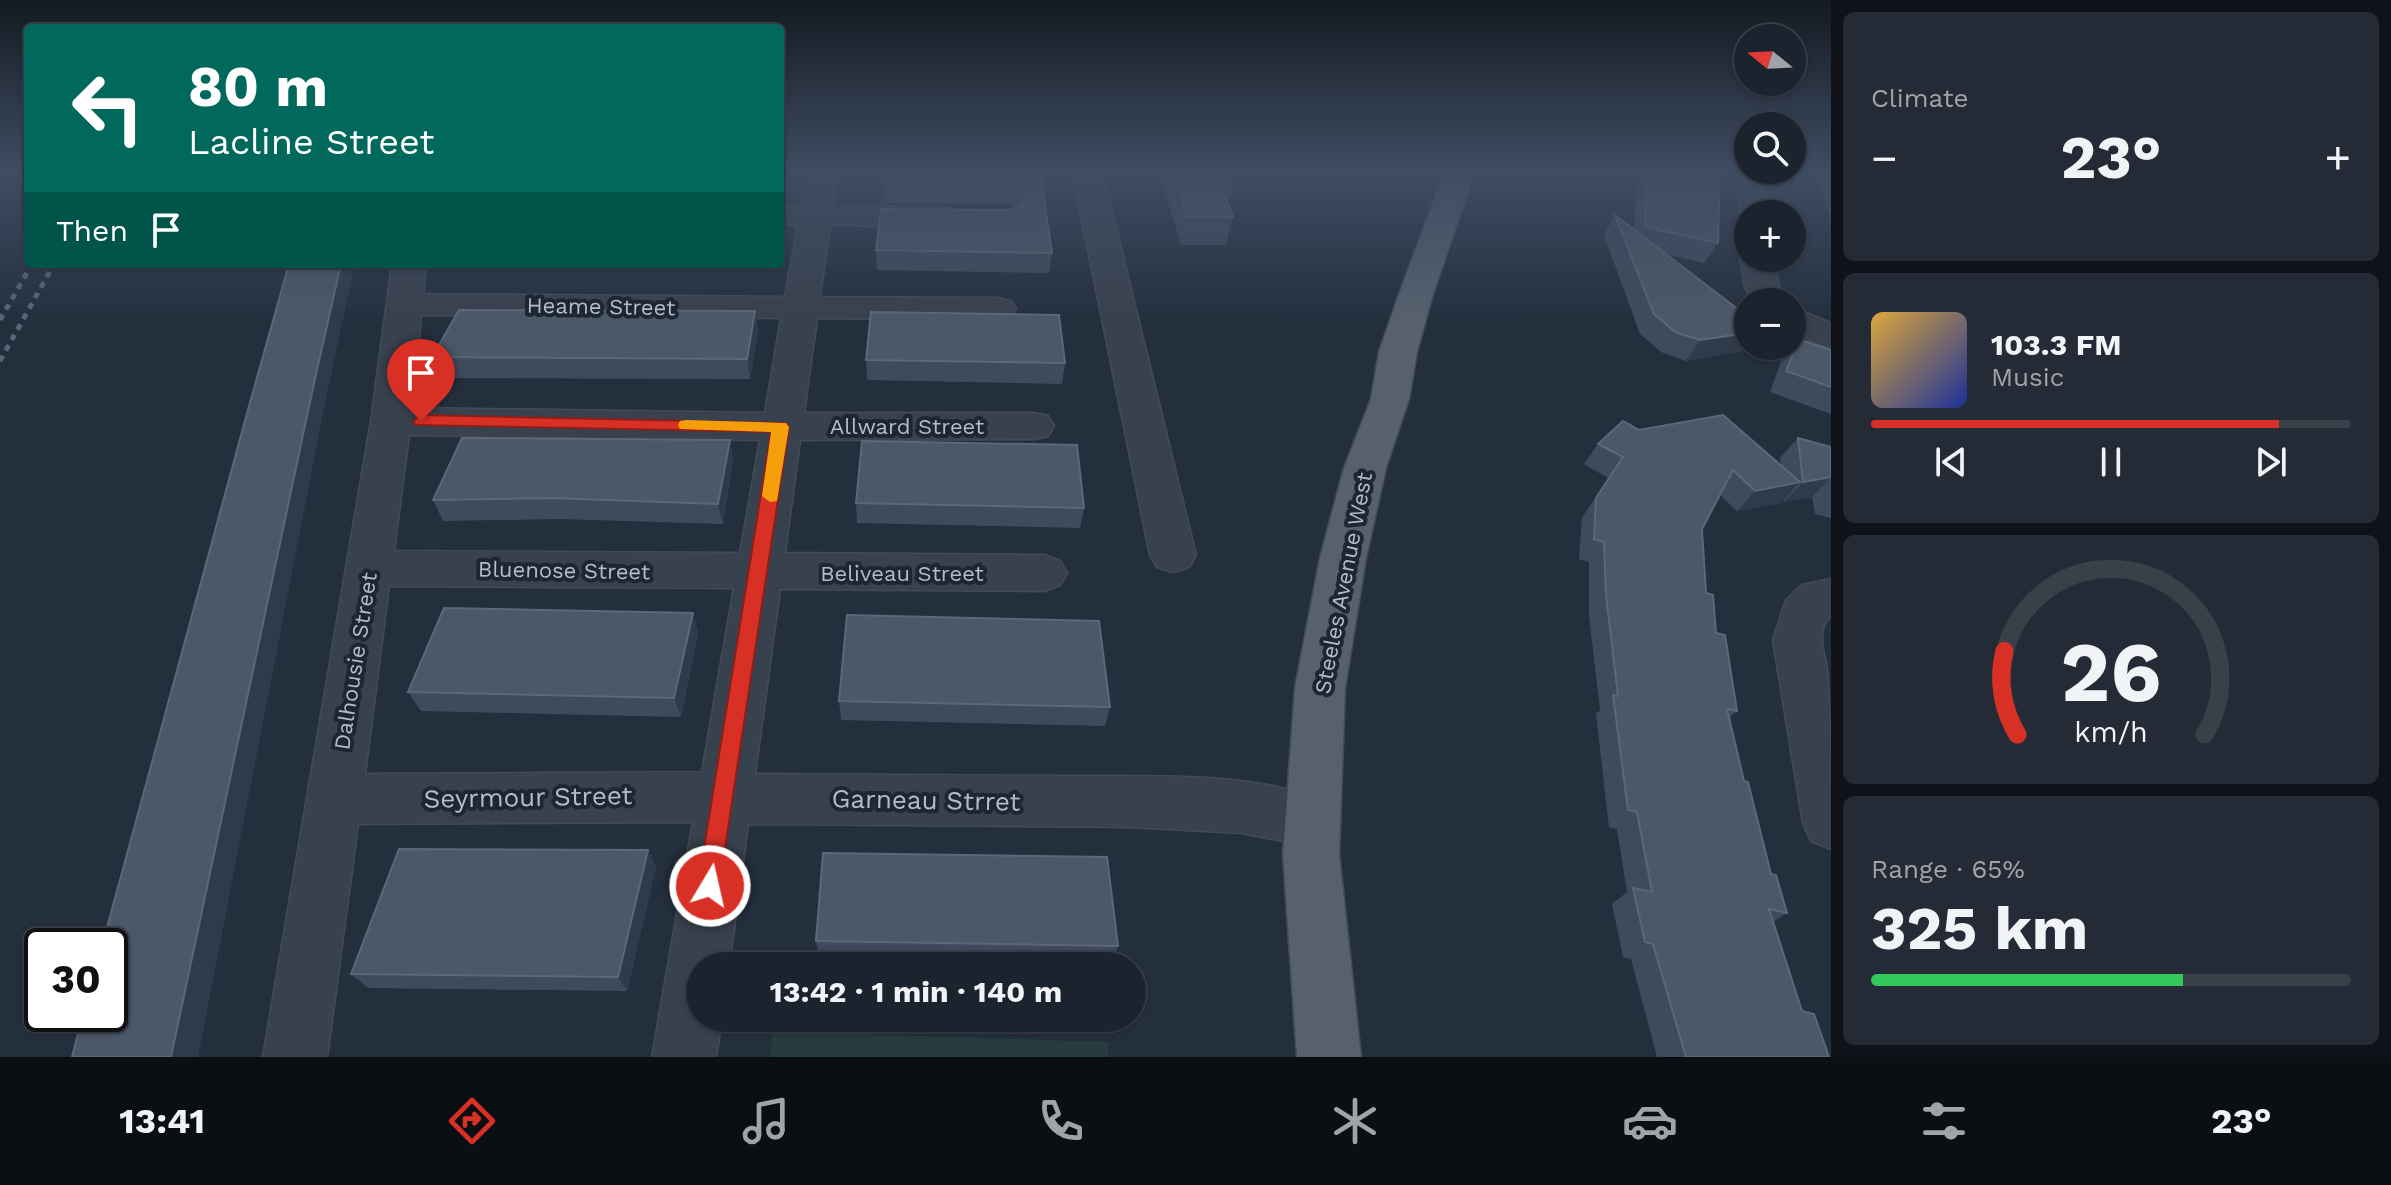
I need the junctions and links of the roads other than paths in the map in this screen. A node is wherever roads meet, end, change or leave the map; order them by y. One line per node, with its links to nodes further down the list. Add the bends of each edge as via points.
1 (813, 220): 5 (street)
2 (1098, 220): 12 (street)
3 (1443, 220): 19 (main road, Steeles Avenue West, via 1398,352 1390,399 1365,468 1347,543 1320,688)
4 (406, 284): 5 (street, Heame Street); 9 (street, Dalhousie Street)
5 (799, 308): 6 (street, Heame Street); 11 (street)
6 (998, 309)
7 (1806, 325): 8 (street)
8 (1831, 337)
9 (391, 421): 11 (street, Allward Street); 13 (street, Dalhousie Street)
10 (1034, 426): 11 (street, Allward Street)
11 (780, 427): 14 (street)
12 (1173, 555)
13 (369, 568): 14 (street, Bluenose Street); 17 (street, Dalhousie Street)
14 (759, 572): 15 (street, Beliveau Street); 18 (street)
15 (1044, 573)
16 (1831, 597): 20 (street, via 1819,598 1803,613 1797,640)
17 (334, 799): 18 (street, Seyrmour Street); 21 (street, Dalhousie Street)
18 (723, 799): 19 (street, Garneau Strret, via 1130,802 1242,807); 22 (street)
19 (1313, 821): 23 (main road, Steeles Avenue West, via 1311,854)
20 (1831, 823)
21 (295, 1057)
22 (684, 1057)
23 (1329, 1057)

